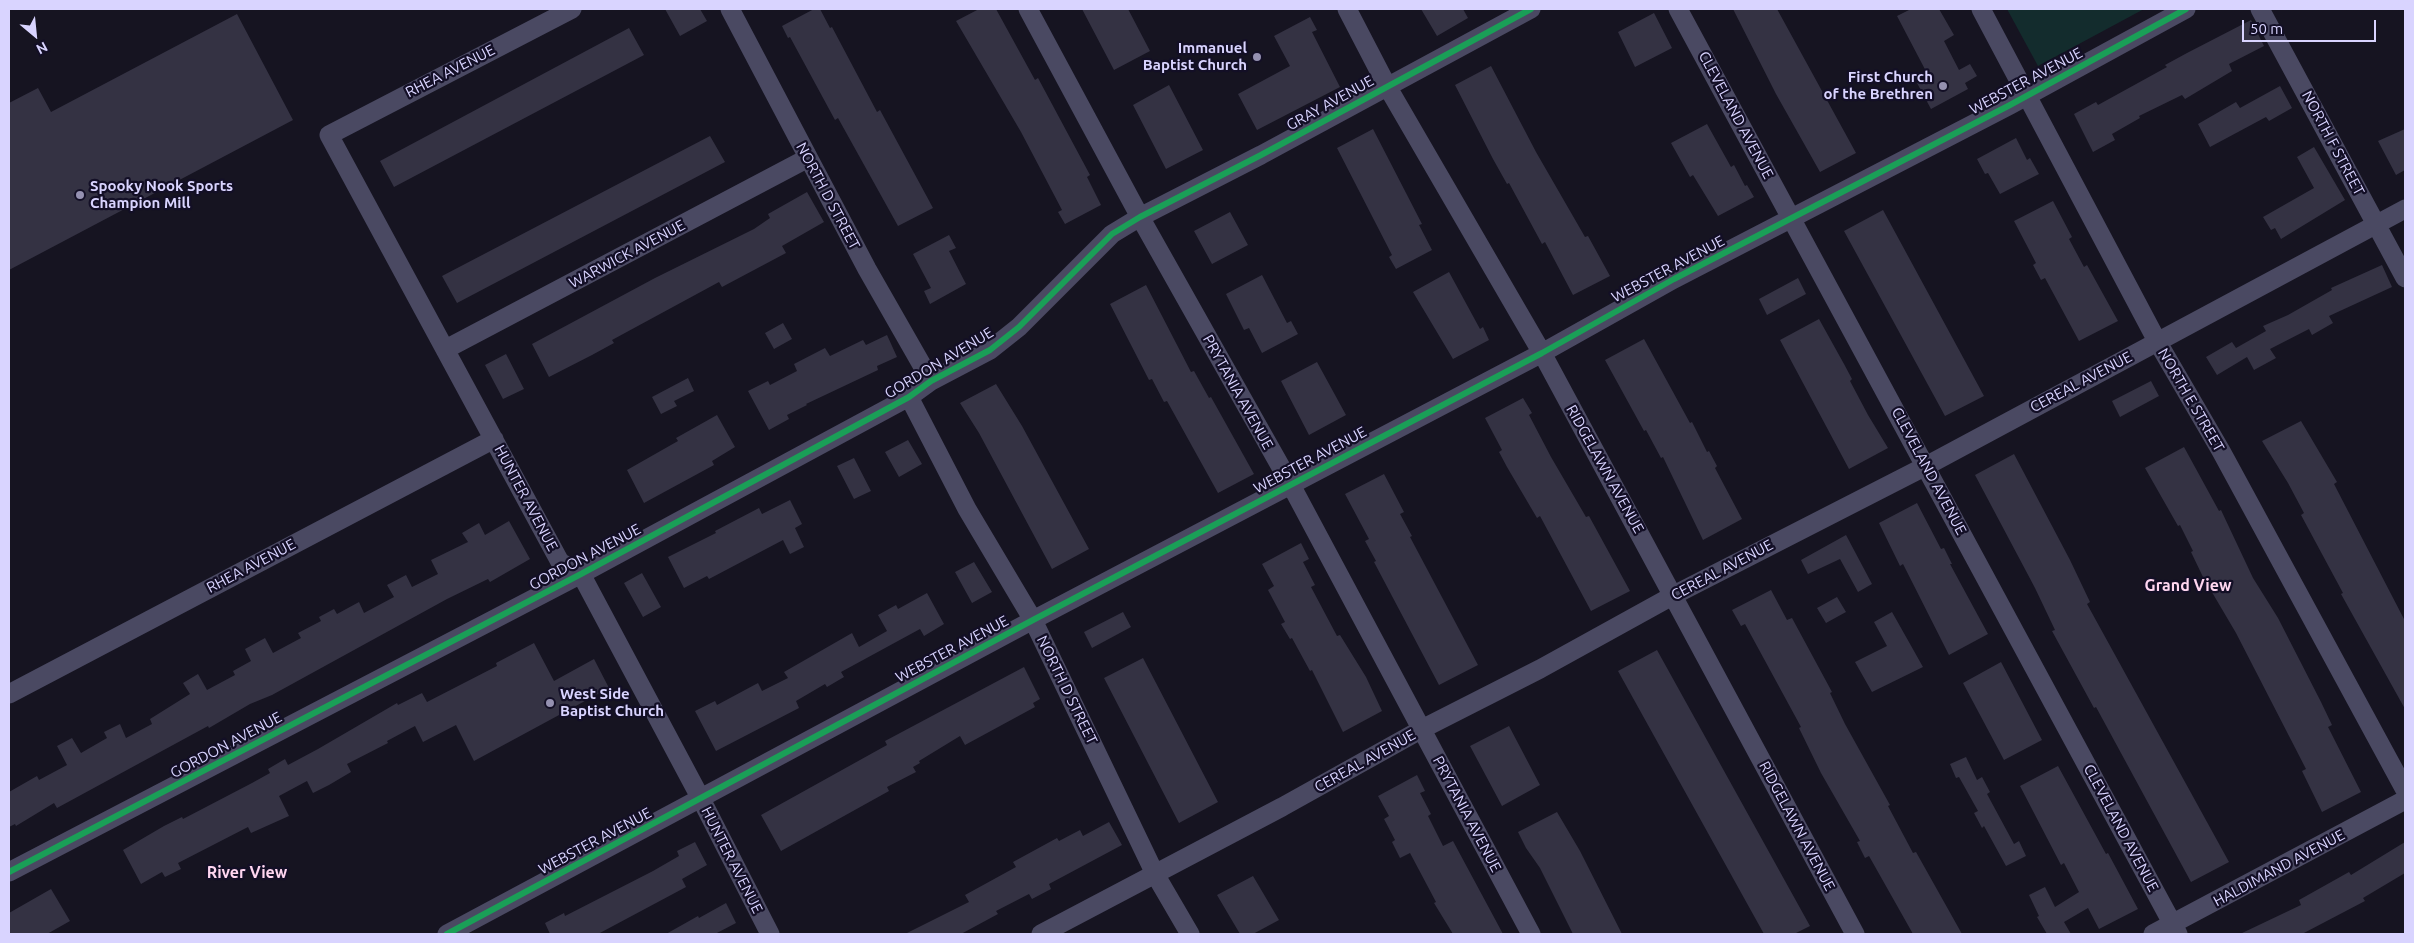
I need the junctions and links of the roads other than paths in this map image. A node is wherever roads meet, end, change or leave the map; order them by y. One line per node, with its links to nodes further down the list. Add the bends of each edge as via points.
1 (572, 9): 12 (street, RHEA AVENUE)
2 (730, 9): 13 (street, NORTH D STREET)
3 (1028, 9): 15 (street, PRYTANIA AVENUE)
4 (1347, 9): 10 (street, RIDGELAWN AVENUE)
5 (1531, 9): 10 (street, GRAY AVENUE)
6 (1678, 9): 16 (street, CLEVELAND AVENUE)
7 (1981, 9): 11 (street, NORTH E STREET)
8 (2186, 9): 11 (street, WEBSTER AVENUE)
9 (2260, 9): 17 (street, NORTH F STREET)
10 (1387, 86): 15 (street, GRAY AVENUE); 21 (street, RIDGELAWN AVENUE)
11 (2028, 95): 16 (street, WEBSTER AVENUE); 19 (street, NORTH E STREET)
12 (329, 135): 20 (street, HUNTER AVENUE)
13 (808, 158): 20 (street, WARWICK AVENUE); 22 (street, NORTH D STREET)
14 (2405, 209): 17 (street, CEREAL AVENUE)
15 (1140, 217): 22 (street, GORDON AVENUE, via 1112,234 1019,327 990,350); 26 (street, PRYTANIA AVENUE)
16 (1791, 218): 21 (street, WEBSTER AVENUE); 25 (street, CLEVELAND AVENUE)
17 (2376, 224): 18 (street, NORTH F STREET); 19 (street, CEREAL AVENUE)
18 (2405, 278)
19 (2157, 341): 25 (street, CEREAL AVENUE); 32 (street, NORTH E STREET, via 2221,451)
20 (446, 349): 24 (street, HUNTER AVENUE)
21 (1542, 353): 26 (street, WEBSTER AVENUE); 28 (street, RIDGELAWN AVENUE)
22 (931, 381): 23 (street, GORDON AVENUE)
23 (909, 397): 27 (street, GORDON AVENUE); 29 (street, NORTH D STREET, via 967,508)
24 (494, 438): 27 (street, HUNTER AVENUE, via 560,562); 30 (street, RHEA AVENUE)
25 (1926, 466): 28 (street, CEREAL AVENUE); 37 (street, CLEVELAND AVENUE)
26 (1291, 485): 29 (street, WEBSTER AVENUE); 31 (street, PRYTANIA AVENUE)
27 (581, 574): 33 (street, HUNTER AVENUE); 35 (street, GORDON AVENUE)
28 (1674, 595): 31 (street, CEREAL AVENUE); 43 (street, RIDGELAWN AVENUE)
29 (1033, 620): 33 (street, WEBSTER AVENUE); 36 (street, NORTH D STREET)
30 (9, 694)
31 (1422, 729): 36 (street, CEREAL AVENUE); 42 (street, PRYTANIA AVENUE)
32 (2405, 790)
33 (701, 799): 38 (street, WEBSTER AVENUE); 39 (street, HUNTER AVENUE)
34 (2405, 800): 37 (street, HALDIMAND AVENUE)
35 (9, 872)
36 (1155, 874): 40 (street, CEREAL AVENUE); 41 (street, NORTH D STREET)
37 (2175, 929): 44 (street, HALDIMAND AVENUE)
38 (446, 934)
39 (770, 934)
40 (1041, 934)
41 (1190, 934)
42 (1531, 934)
43 (1855, 934)
44 (2153, 934)

